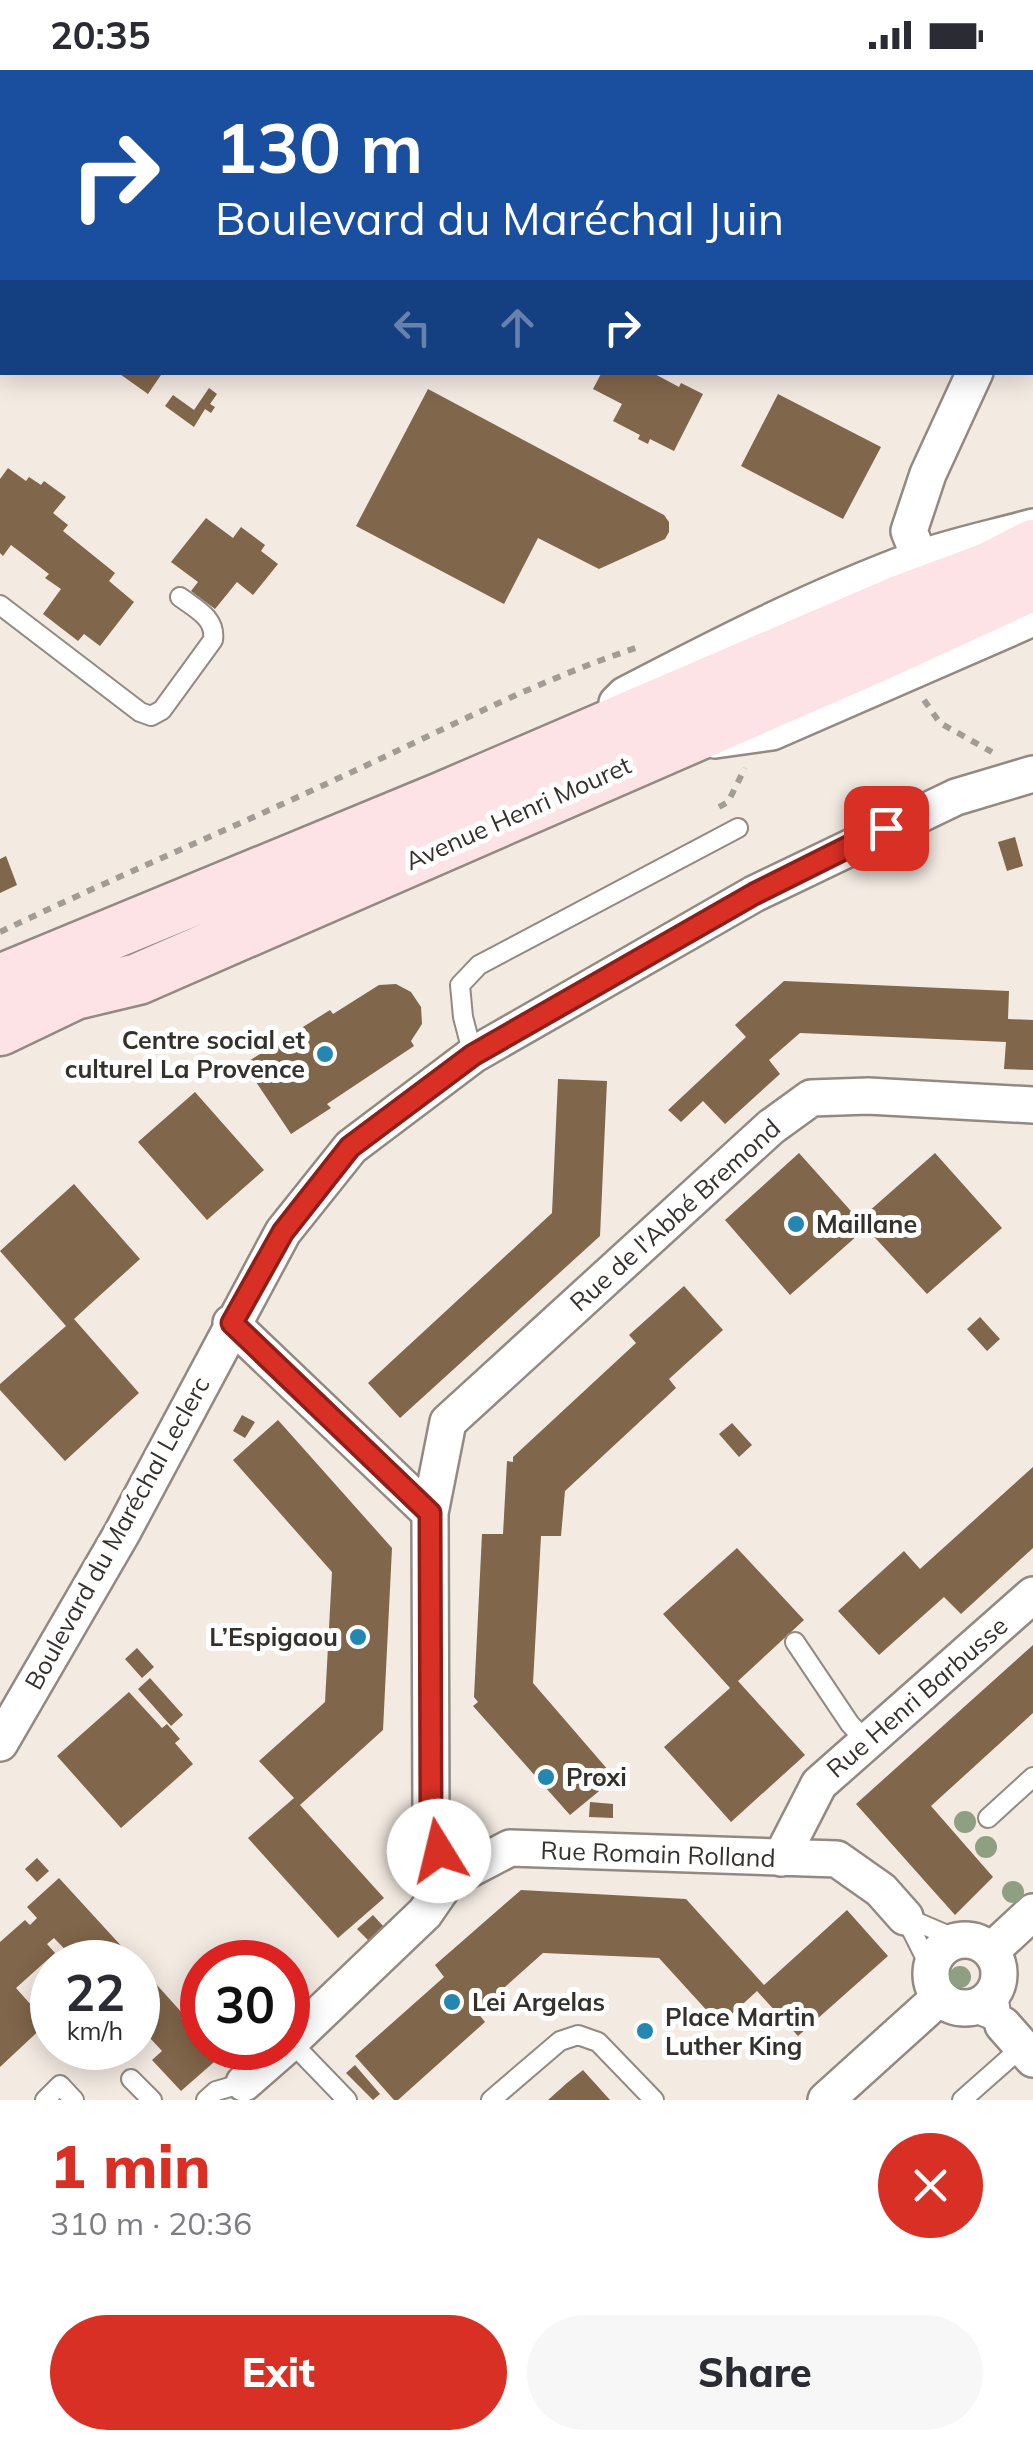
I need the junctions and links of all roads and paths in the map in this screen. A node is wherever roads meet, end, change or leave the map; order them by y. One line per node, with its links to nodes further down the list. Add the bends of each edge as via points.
1 (973, 375): 4 (street, via 909,531)
2 (1033, 527): 4 (street, Avenue Henri Mouret)
3 (1033, 544): 4 (main road, Avenue Henri Mouret)
4 (933, 591): 7 (main road, Avenue Henri Mouret); 10 (main road, Avenue Henri Mouret); 16 (main road, Avenue Henri Mouret)
5 (180, 597): 6 (lane, via 210,620 213,640 152,716)
6 (0, 605)
7 (1023, 606): 9 (street)
8 (656, 642): 15 (path, via 604,658)
9 (906, 674): 10 (street, via 772,732); 12 (path, via 940,723)
10 (670, 746): 17 (main road, Avenue Henri Mouret, via 138,979 75,994)
11 (746, 768): 14 (path, via 728,802 702,817)
12 (1033, 774): 18 (street, Boulevard du Maréchal Leclerc, via 956,797 852,844)
13 (738, 828): 14 (lane)
14 (714, 840): 18 (lane, via 479,964 460,984)
15 (0, 932)
16 (0, 980)
17 (0, 1030)
18 (473, 1055): 20 (street, Boulevard du Maréchal Leclerc, via 350,1147 283,1232)
19 (1033, 1105): 21 (street, Rue de l'Abbé Bremond, via 812,1098 757,1139 448,1422)
20 (232, 1323): 21 (street); 24 (street, Boulevard du Maréchal Leclerc, via 122,1533)
21 (430, 1513): 29 (street, Rue de l'Abbé Bremond, via 431,1821)
22 (1033, 1595): 25 (street, Rue Henri Barbusse)
23 (795, 1642): 25 (lane)
24 (4, 1729)
25 (866, 1741): 28 (street, Rue Henri Barbusse, via 818,1784)
26 (1033, 1777): 27 (lane)
27 (988, 1818)
28 (781, 1858): 29 (street, Rue Romain Rolland, via 510,1848); 31 (street, Rue Romain Rolland, via 838,1859)
29 (446, 1882): 35 (street, Rue Romain Rolland, via 425,1913)
30 (1033, 1912): 32 (street)
31 (905, 1916): 32 (lane, Rue Romain Rolland); 34 (lane, Rue Romain Rolland)
32 (975, 1945): 33 (street, via 1000,1968); 34 (street, via 940,1951)
33 (997, 1988): 34 (street, via 984,2003); 36 (lane)
34 (945, 1992): 36 (lane); 48 (street)
35 (310, 2023)
36 (1019, 2043): 49 (lane)
37 (310, 2065): 45 (lane)
38 (262, 2070): 40 (street, Rue Romain Rolland)
39 (132, 2079): 43 (lane)
40 (241, 2091): 44 (lane, via 216,2091)
41 (45, 2100): 42 (lane, via 60,2086)
42 (74, 2100)
43 (152, 2100)
44 (206, 2100)
45 (347, 2100)
46 (491, 2100): 47 (lane, via 560,2041 578,2035 598,2042)
47 (654, 2100)
48 (826, 2100)
49 (962, 2100)

